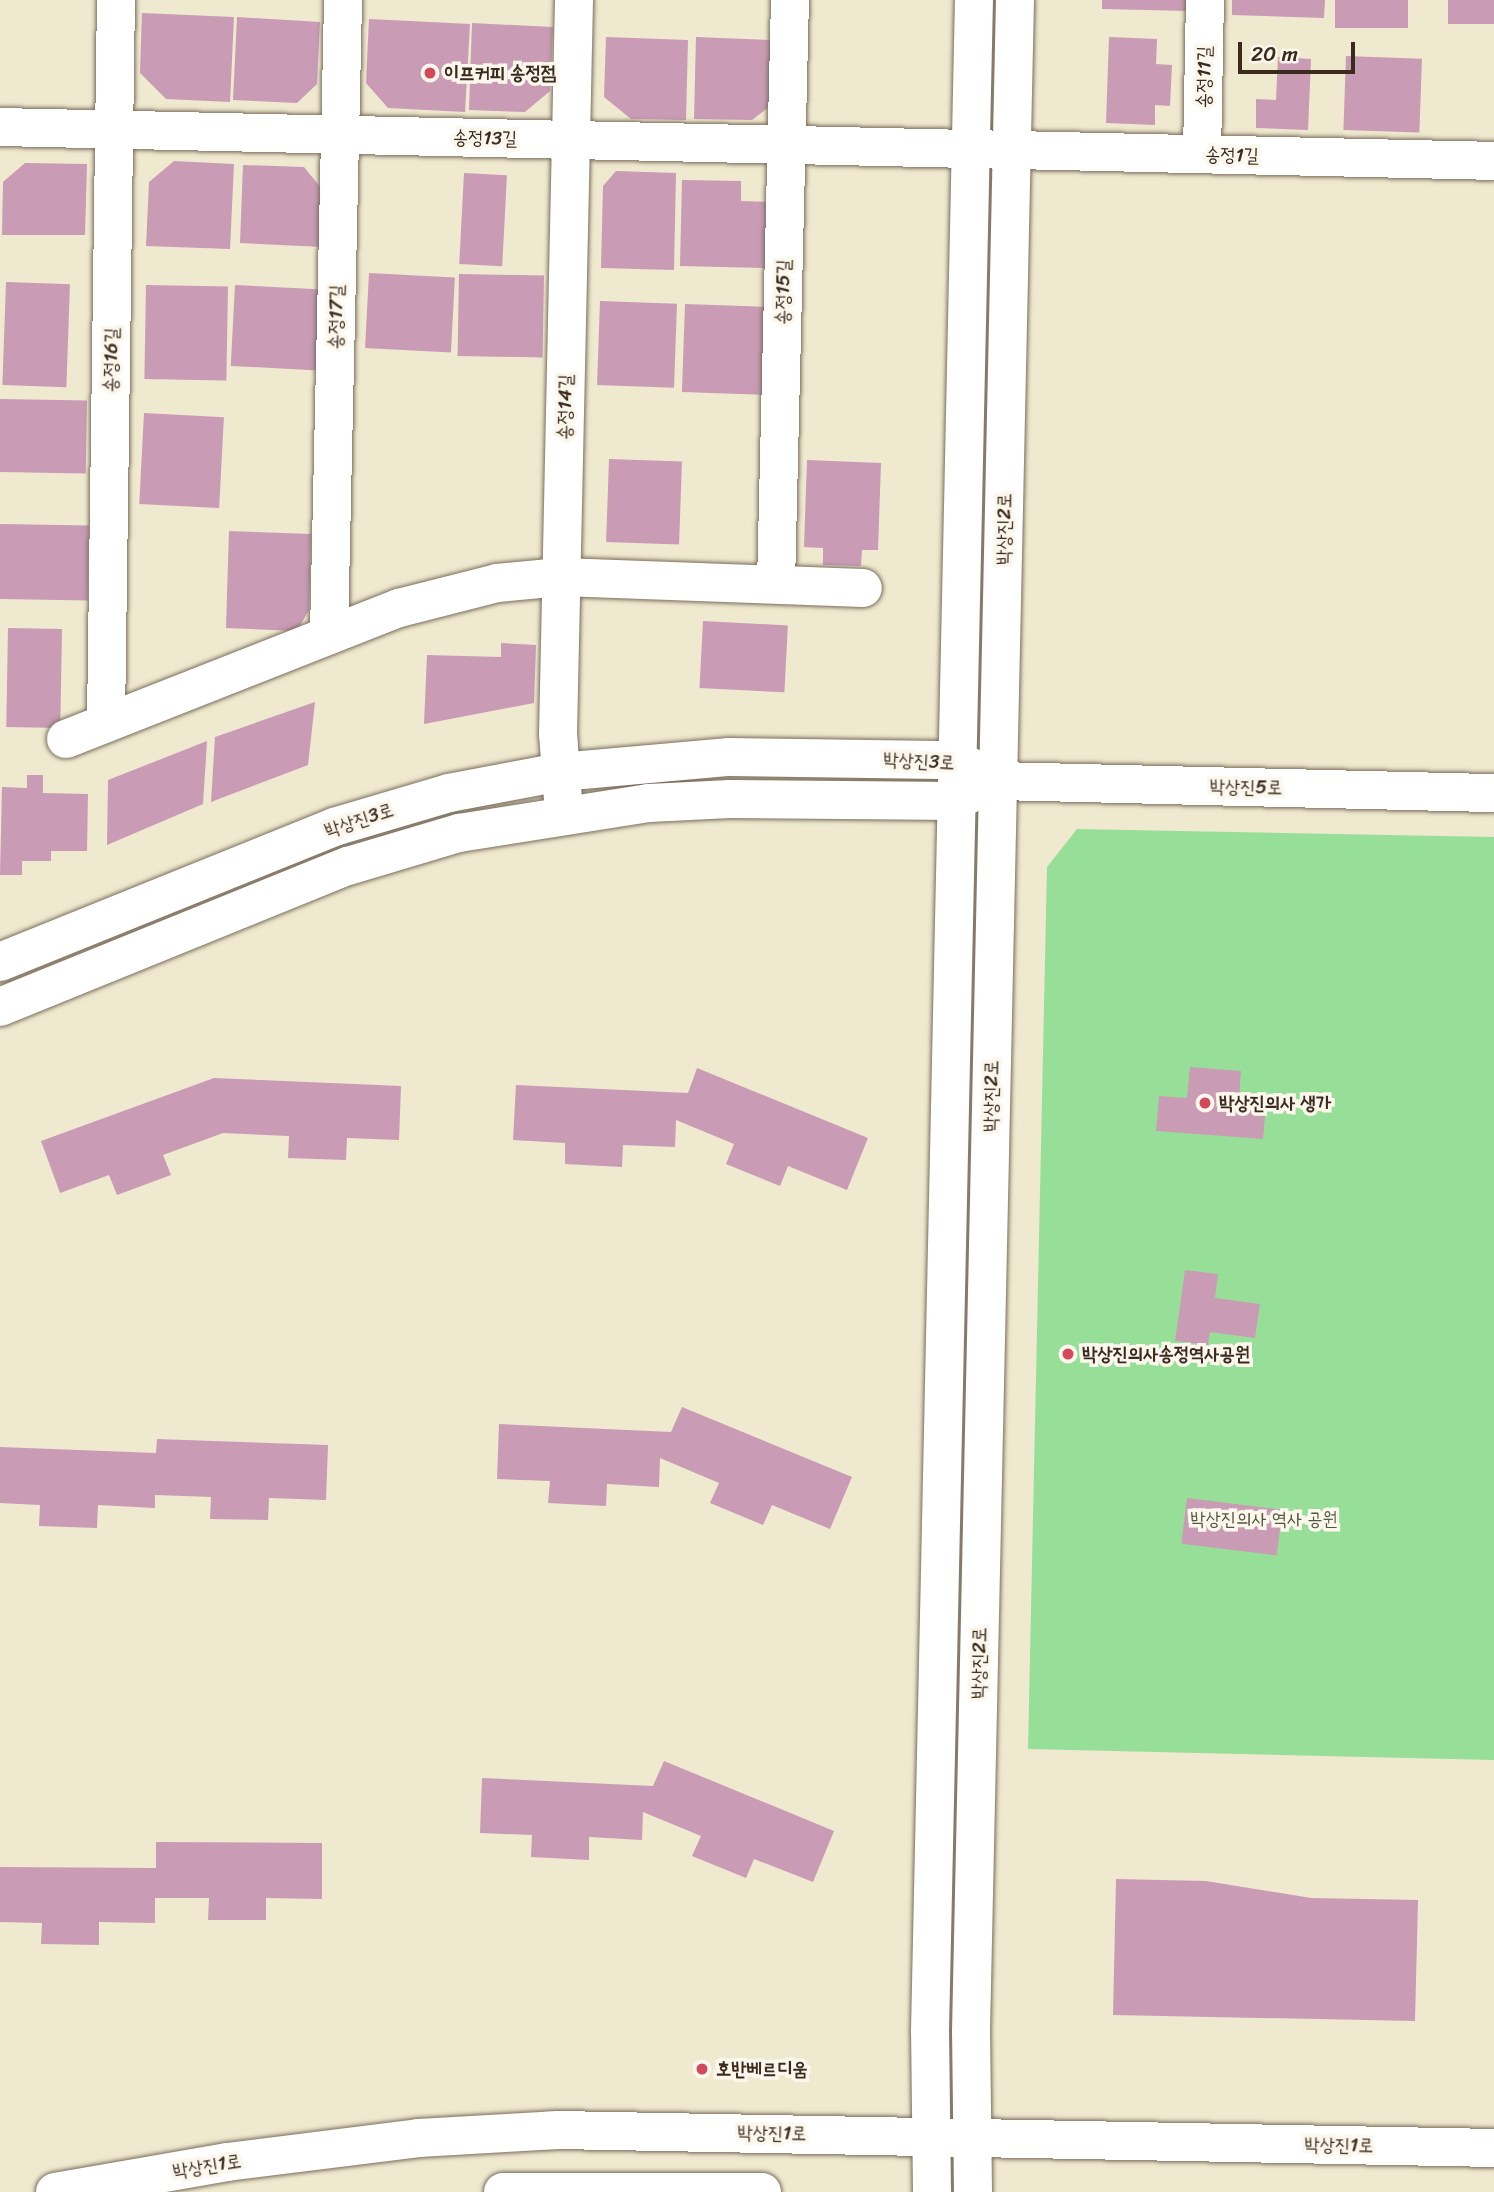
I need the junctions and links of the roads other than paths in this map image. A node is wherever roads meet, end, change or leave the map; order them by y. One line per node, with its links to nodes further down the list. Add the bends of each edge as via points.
1 (116, 0): 9 (street, 송정16길)
2 (343, 0): 10 (street, 송정17길)
3 (574, 0): 11 (street, 송정14길)
4 (790, 0): 12 (street, 송정15길)
5 (974, 0): 13 (street)
6 (1015, 0): 14 (street, 박상진2로)
7 (1205, 0): 15 (street, 송정11길)
8 (0, 127): 9 (street, 송정13길)
9 (114, 130): 10 (street, 송정13길); 21 (street, 송정16길)
10 (340, 135): 11 (street, 송정13길); 20 (street, 송정17길)
11 (571, 140): 12 (street, 송정13길); 17 (street, 송정14길)
12 (786, 145): 13 (street, 송정13길); 18 (street, 송정15길)
13 (971, 149): 14 (street, 송정1길); 23 (street)
14 (1012, 150): 15 (street, 송정1길); 25 (street, 박상진2로)
15 (1202, 154): 16 (street, 송정1길)
16 (1494, 161)
17 (561, 577): 18 (street); 20 (street, via 446,594); 24 (street, 송정14길)
18 (776, 584): 19 (street)
19 (863, 588)
20 (329, 634): 21 (street)
21 (106, 721): 22 (street)
22 (66, 739)
23 (957, 760): 24 (street, 박상진3로, via 729,757); 25 (street, 박상진3로); 27 (street)
24 (560, 772): 28 (street, 송정14길); 29 (street, 박상진3로, via 449,793 334,827)
25 (998, 781): 26 (street, 박상진5로); 27 (street, 박상진3로); 32 (street, 박상진2로)
26 (1494, 793)
27 (956, 801): 28 (street, 박상진3로, via 730,799); 31 (street)
28 (564, 813): 30 (street, 박상진3로, via 459,833 348,866)
29 (0, 962)
30 (0, 1007)
31 (931, 2136): 32 (street, 박상진1로); 34 (street, 박상진1로, via 558,2130 419,2138 227,2162); 37 (street)
32 (972, 2136): 33 (street, 박상진1로); 38 (street, 박상진2로)
33 (1494, 2148)
34 (55, 2192)
35 (503, 2192): 36 (street)
36 (762, 2192)
37 (932, 2192)
38 (973, 2192)

